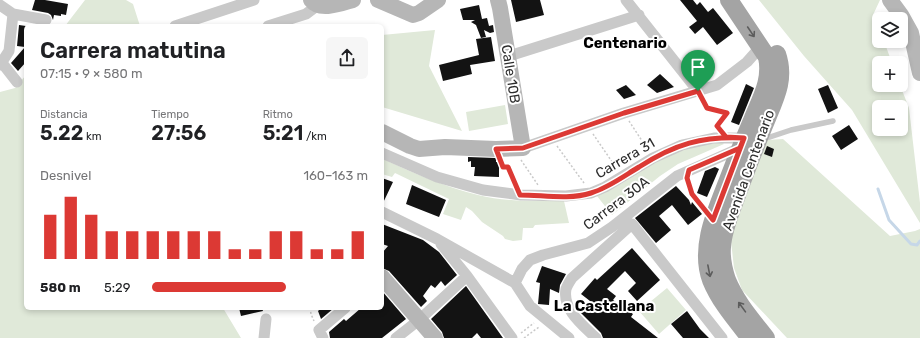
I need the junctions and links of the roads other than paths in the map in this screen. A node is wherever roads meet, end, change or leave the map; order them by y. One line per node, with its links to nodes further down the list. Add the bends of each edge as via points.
1 (254, 0): 16 (street)
2 (353, 0): 10 (street, via 331,5)
3 (378, 0): 12 (street)
4 (498, 0): 19 (street, Calle 10B)
5 (626, 0): 14 (street)
6 (729, 0): 23 (main road, Avenida Centenario, one-way to 23, via 767,57)
7 (744, 0): 23 (main road, Avenida Centenario, via 775,48 780,62 781,74)
8 (890, 0): 21 (street, via 911,33)
9 (437, 1): 12 (street, via 413,15)
10 (314, 3): 17 (street, via 306,14)
11 (0, 4): 13 (street)
12 (403, 5)
13 (13, 14): 15 (street); 20 (street, via 11,43)
14 (639, 15): 19 (street); 24 (street)
15 (46, 20)
16 (181, 24)
17 (274, 24)
18 (755, 53): 24 (street, via 717,85)
19 (508, 56): 28 (street, Calle 10B)
20 (1, 64): 22 (street)
21 (920, 73)
22 (17, 82)
23 (773, 83): 27 (main road, Avenida Centenario, via 766,86)
24 (698, 91): 28 (street)
25 (832, 121): 27 (lane, via 770,137)
26 (384, 133): 28 (street, via 419,149)
27 (742, 140): 29 (street, Carrera 31, via 700,140 682,145 653,158 605,187 591,193 566,196 520,195 468,187 437,177); 30 (street, Carrera 30A); 32 (main road, Avenida Centenario); 49 (main road, Avenida Centenario, one-way to 27, via 740,305 724,268 724,230)
28 (518, 148)
29 (384, 154)
30 (689, 170): 32 (lane, via 687,178 692,194); 36 (street, Carrera 30A, via 667,183 594,240 530,260)
31 (384, 213): 33 (street)
32 (713, 220): 48 (main road, Avenida Centenario, one-way to 48, via 707,249 711,280 728,311)
33 (437, 239): 34 (street); 36 (street)
34 (467, 276): 39 (street); 41 (street)
35 (384, 279): 39 (street)
36 (515, 283): 45 (street, via 525,300)
37 (343, 310): 40 (street)
38 (266, 319): 42 (street)
39 (419, 320): 43 (street); 44 (street)
40 (321, 334)
41 (516, 336)
42 (264, 338)
43 (396, 338)
44 (435, 338)
45 (569, 338)
46 (596, 338): 47 (street, via 572,312 566,289 572,278 632,224)
47 (722, 338)
48 (750, 338)
49 (766, 338)

